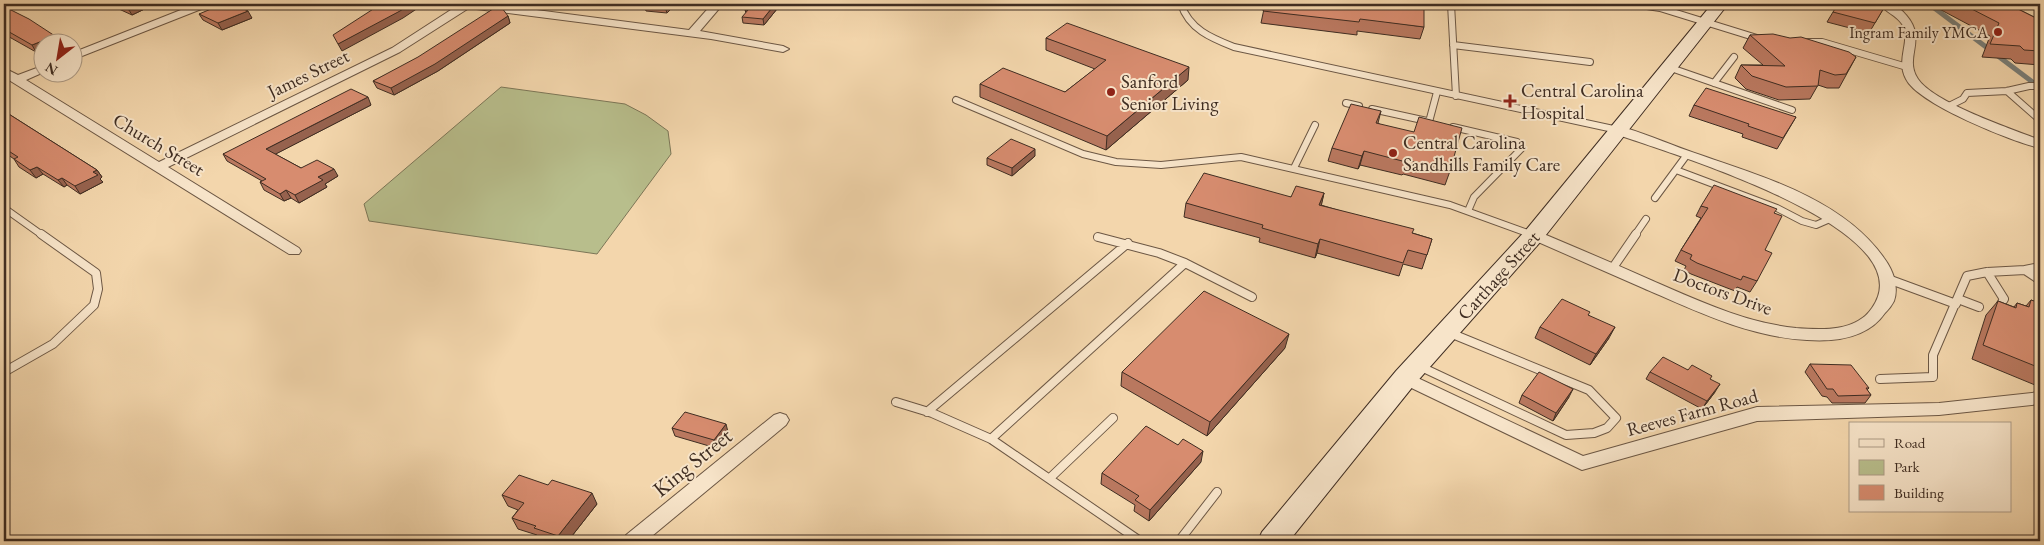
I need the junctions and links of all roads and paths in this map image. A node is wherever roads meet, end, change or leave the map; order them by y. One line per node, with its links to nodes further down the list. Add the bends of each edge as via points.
1 (204, 4): 15 (street)
2 (467, 4): 10 (street); 40 (street, James Street, via 396,50)
3 (718, 4): 10 (street)
4 (1181, 4): 26 (lane, via 1186,16 1199,30 1234,47)
5 (1451, 4): 13 (lane)
6 (1634, 4): 9 (lane, via 1660,8)
7 (1720, 4): 9 (main road, Carthage Street)
8 (1885, 4): 19 (street, via 1900,12 1909,23)
9 (1704, 22): 11 (lane); 18 (main road, Carthage Street)
10 (691, 34): 14 (street)
11 (1763, 40)
12 (1797, 42): 19 (lane, via 1822,42)
13 (1453, 45): 17 (lane); 27 (lane)
14 (783, 49)
15 (82, 53)
16 (1734, 57): 23 (lane)
17 (1590, 62)
18 (1668, 67): 23 (lane); 37 (main road, Carthage Street)
19 (1907, 67): 30 (street, via 1914,84)
20 (4, 72): 22 (street, Church Street)
21 (32, 73): 22 (street)
22 (17, 80): 40 (street, Church Street)
23 (1714, 83): 31 (lane)
24 (2040, 86): 25 (lane)
25 (2007, 91): 30 (lane, via 1968,93); 32 (lane)
26 (1438, 92): 27 (lane); 33 (lane)
27 (1456, 96): 37 (lane)
28 (956, 100): 41 (lane, via 1083,154 1116,162 1161,165 1241,157)
29 (1346, 103): 33 (lane)
30 (1949, 106): 38 (street)
31 (1792, 110)
32 (2040, 120)
33 (1428, 122): 34 (lane)
34 (1437, 124)
35 (1315, 125): 41 (lane)
36 (1446, 126): 45 (lane, via 1517,142 1522,148 1474,196)
37 (1618, 130): 39 (street); 48 (main road, Carthage Street)
38 (2040, 144)
39 (1686, 156): 42 (lane); 46 (street, via 1806,202)
40 (160, 166): 51 (street, Church Street)
41 (1294, 168): 45 (lane)
42 (1676, 170): 43 (lane); 46 (lane, via 1777,208 1802,221 1816,225)
43 (1655, 198)
44 (4, 208): 64 (lane, via 96,273 98,289 94,305 74,326 53,344)
45 (1468, 211): 48 (lane)
46 (1832, 218): 57 (street, via 1874,253)
47 (1646, 219): 54 (lane)
48 (1534, 235): 54 (street, Doctors Drive); 63 (main road, Carthage Street)
49 (1098, 237): 50 (lane)
50 (1128, 243): 52 (lane); 69 (lane)
51 (294, 251)
52 (1185, 263): 59 (lane); 72 (lane)
53 (2040, 267): 55 (lane)
54 (1612, 269): 57 (street, Doctors Drive, via 1751,325 1813,335 1840,333 1866,325 1881,312 1887,298)
55 (2025, 270): 56 (lane); 58 (lane)
56 (1987, 272): 60 (lane, via 1967,276); 61 (lane, via 2004,300)
57 (1888, 280): 60 (lane)
58 (2040, 280)
59 (1252, 297)
60 (1957, 301): 62 (lane); 66 (lane, via 1933,355 1933,377)
61 (2001, 304)
62 (1979, 307)
63 (1448, 332): 65 (main road, Carthage Street); 65 (lane, via 1589,390 1616,418 1612,426 1581,436 1566,435)
64 (4, 372)
65 (1411, 372): 67 (street, Reeves Farm Road, via 1582,463 1757,414 1939,409); 78 (main road, Carthage Street)
66 (1880, 380)
67 (2040, 398)
68 (896, 402): 69 (lane)
69 (927, 412): 72 (lane)
70 (1113, 418): 73 (lane)
71 (780, 420): 75 (street, King Street)
72 (990, 439): 73 (lane)
73 (1050, 478): 76 (lane)
74 (1217, 492): 77 (lane)
75 (633, 541)
76 (1140, 541)
77 (1179, 541)
78 (1272, 541)

